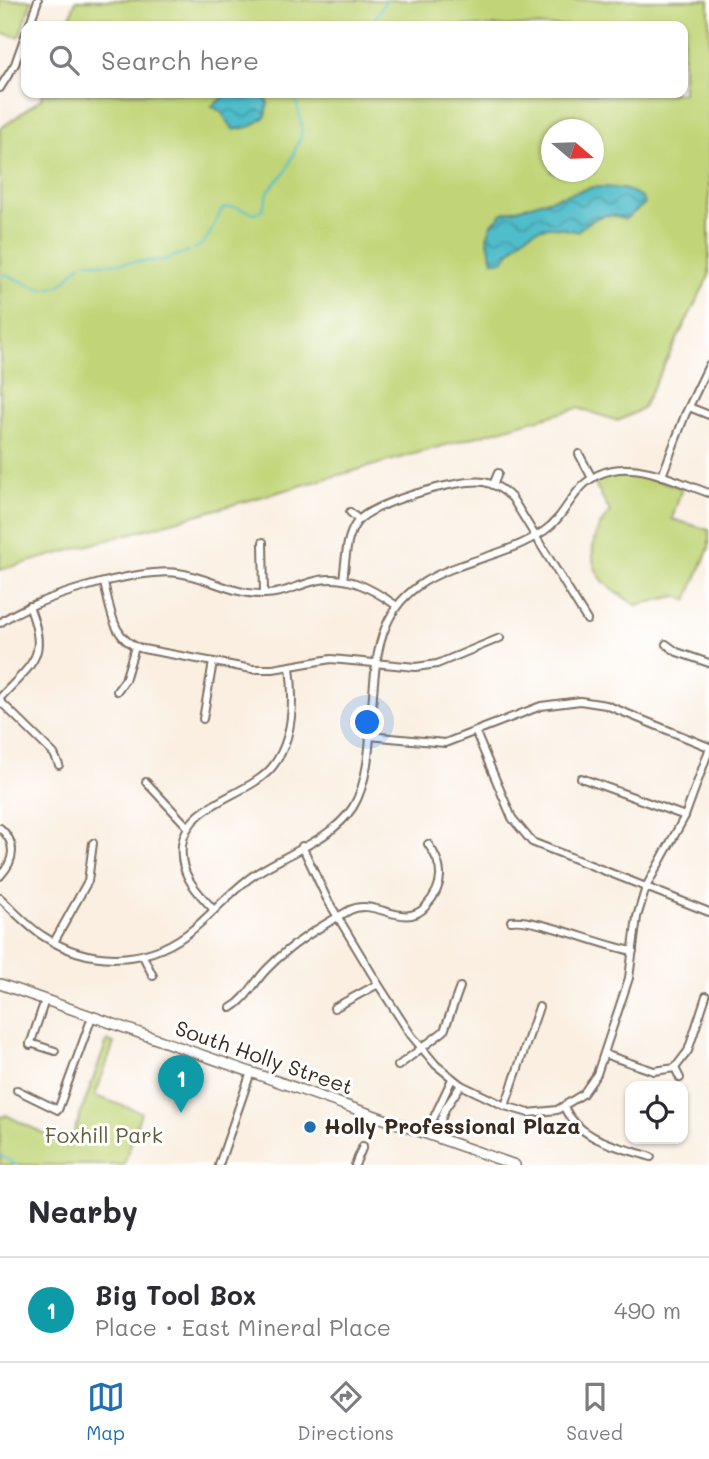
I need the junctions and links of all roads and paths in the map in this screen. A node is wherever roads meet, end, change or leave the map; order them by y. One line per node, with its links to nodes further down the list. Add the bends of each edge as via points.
1 (38, 0): 2 (street)
2 (31, 21)
3 (21, 47): 4 (street)
4 (0, 88)
5 (709, 365): 6 (street)
6 (689, 407): 7 (street); 10 (street)
7 (709, 415)
8 (579, 454): 11 (street)
9 (498, 473): 12 (street)
10 (662, 476): 11 (street, via 628,469); 13 (street)
11 (592, 478): 16 (street)
12 (493, 485): 15 (street, via 470,481 450,486 380,506); 16 (street, via 512,498)
13 (709, 493)
14 (350, 512): 15 (street)
15 (359, 520): 20 (street, via 349,540)
16 (535, 537): 24 (street, via 435,575); 25 (street)
17 (263, 542): 22 (street)
18 (183, 563): 19 (street)
19 (180, 573): 21 (street, via 147,573); 22 (street)
20 (344, 580): 22 (street, via 315,580); 24 (street, via 369,588)
21 (104, 583): 23 (street); 29 (street, via 119,635)
22 (264, 594)
23 (29, 606): 26 (street); 35 (street, via 38,629 38,649 32,663)
24 (397, 606): 31 (street, via 382,635)
25 (587, 620)
26 (0, 623)
27 (500, 638): 31 (street, via 426,666)
28 (666, 644): 32 (street)
29 (135, 647): 30 (street); 34 (street)
30 (213, 662): 33 (street, via 252,669); 36 (street)
31 (377, 663): 33 (street, via 331,659); 38 (street)
32 (709, 663)
33 (290, 667): 44 (street, via 293,699 287,736 277,760 261,778 202,813)
34 (117, 691)
35 (0, 699): 40 (street, via 54,754)
36 (203, 719)
37 (476, 733): 38 (street, via 438,744); 39 (street, via 541,706 580,701 606,705); 50 (street, via 512,818 527,838)
38 (369, 736): 48 (street, via 363,781 354,804 341,822)
39 (709, 749): 43 (street)
40 (59, 765)
41 (581, 778): 43 (street)
42 (146, 782): 44 (street)
43 (685, 816): 50 (street)
44 (188, 827): 52 (street, via 182,849 184,871 191,886)
45 (0, 828): 49 (street, via 13,852)
46 (93, 843): 56 (street, via 88,881)
47 (428, 844): 54 (street, via 442,871 440,884 424,909 406,916 364,906)
48 (302, 846): 52 (street, via 248,879); 54 (street)
49 (0, 876)
50 (646, 887): 53 (street); 57 (street)
51 (0, 898): 56 (street)
52 (214, 910): 58 (street, via 185,936)
53 (709, 912)
54 (338, 917): 61 (street); 66 (street, via 283,954)
55 (511, 921): 57 (street, via 528,921)
56 (54, 942): 58 (street, via 92,956)
57 (633, 951): 71 (street, via 627,988)
58 (144, 956): 59 (street)
59 (153, 976)
60 (0, 984): 64 (main road, South Holly Street)
61 (378, 984): 67 (street); 69 (street)
62 (460, 987): 69 (street, via 446,1027)
63 (706, 996): 73 (street, via 688,1051)
64 (45, 1000): 68 (main road, South Holly Street); 70 (street, via 30,1044)
65 (539, 1007): 79 (street)
66 (231, 1008)
67 (334, 1008)
68 (92, 1017): 74 (main road, South Holly Street); 78 (street, via 58,1111)
69 (422, 1049): 72 (street); 76 (street)
70 (55, 1051)
71 (604, 1054): 73 (street, via 654,1071); 80 (street, via 589,1088)
72 (398, 1066)
73 (675, 1068): 75 (street)
74 (251, 1072): 81 (main road, South Holly Street); 84 (street)
75 (680, 1078)
76 (452, 1079): 77 (street); 81 (street)
77 (461, 1086): 79 (street); 81 (street)
78 (17, 1090)
79 (505, 1106): 80 (street, via 536,1113)
80 (564, 1107): 83 (street, via 583,1132)
81 (430, 1135): 86 (main road, South Holly Street)
82 (363, 1146): 85 (street)
83 (651, 1157)
84 (219, 1165)
85 (355, 1165)
86 (515, 1165)

